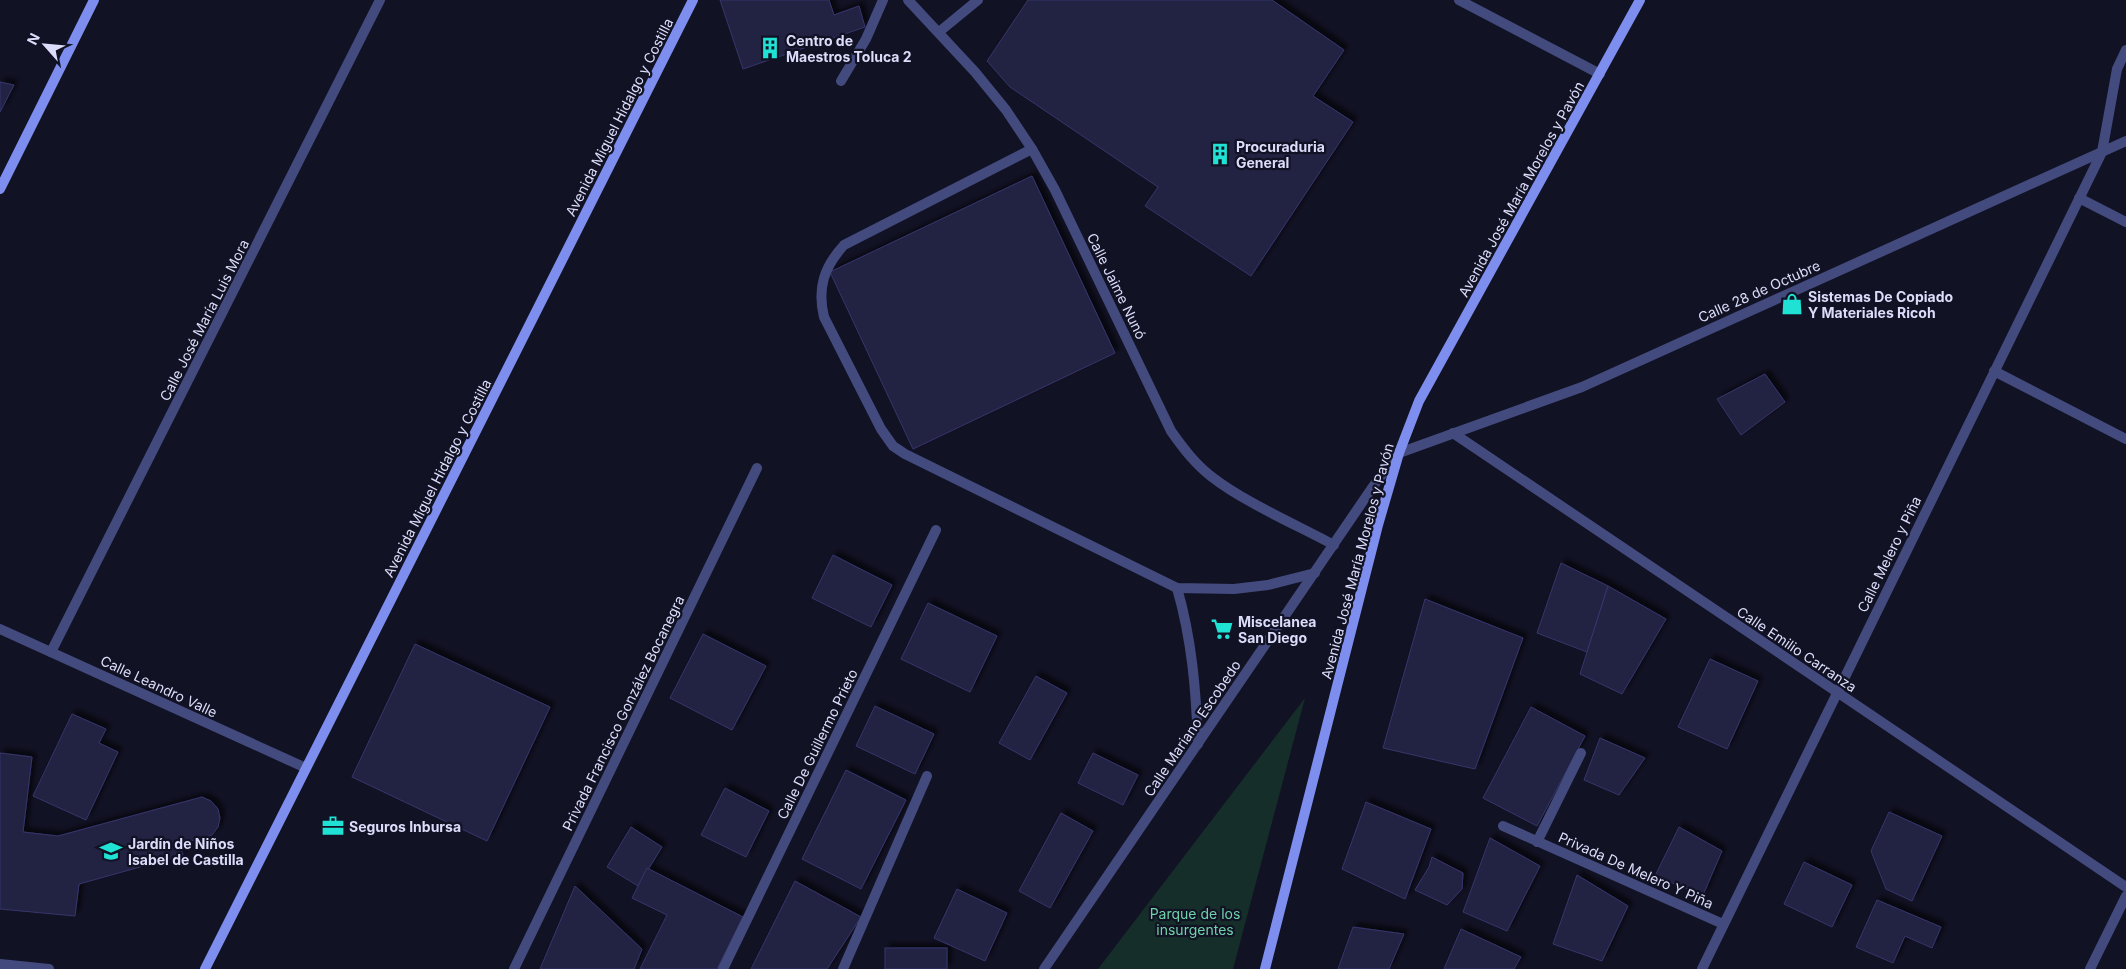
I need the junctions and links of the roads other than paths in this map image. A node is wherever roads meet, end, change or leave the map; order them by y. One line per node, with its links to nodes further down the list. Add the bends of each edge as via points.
1 (94, 0): 16 (main road)
2 (380, 0): 29 (street, Calle José María Luis Mora)
3 (693, 0): 33 (main road, Avenida Miguel Hidalgo y Costilla)
4 (883, 0): 12 (street, via 866,39)
5 (908, 0): 9 (street, Calle Jaime Nunó)
6 (978, 0): 9 (street)
7 (1459, 0): 11 (street)
8 (1640, 0): 11 (main road, Avenida José María Morelos y Pavón)
9 (939, 32): 14 (street, Calle Jaime Nunó, via 1006,110)
10 (2126, 50): 15 (street, Calle Melero y Piña, via 2118,69)
11 (1600, 74): 22 (main road, Avenida José María Morelos y Pavón, via 1420,401)
12 (841, 81)
13 (2126, 141): 15 (street, Calle 28 de Octubre)
14 (1032, 150): 25 (street, Calle Jaime Nunó, via 1055,190 1171,431 1189,456 1212,477 1233,490); 27 (street, via 844,245 832,258 820,288 824,317 881,429 893,446 919,462)
15 (2102, 152): 17 (street, Calle Melero y Piña); 20 (street, Calle 28 de Octubre, via 1582,387)
16 (0, 189)
17 (2080, 198): 18 (street); 19 (street, Calle Melero y Piña)
18 (2126, 222)
19 (1994, 371): 21 (street); 30 (street, Calle Melero y Piña)
20 (1454, 433): 22 (street, Calle 28 de Octubre); 30 (street, Calle Emilio Carranza)
21 (2126, 439)
22 (1399, 453): 25 (street, Calle Mariano Escobedo); 47 (main road, Avenida José María Morelos y Pavón)
23 (757, 468): 43 (street, Privada Francisco González Bocanegra)
24 (936, 530): 44 (street, Calle De Guillermo Prieto)
25 (1334, 545): 26 (street, Calle Mariano Escobedo)
26 (1315, 573): 27 (street, via 1268,585 1234,589); 31 (street, Calle Mariano Escobedo)
27 (1177, 588): 31 (street, via 1194,662)
28 (0, 629): 29 (street, Calle Leandro Valle)
29 (52, 652): 33 (street, Calle Leandro Valle)
30 (1836, 692): 37 (street, Calle Emilio Carranza); 39 (street, Calle Melero y Piña)
31 (1198, 744): 46 (street, Calle Mariano Escobedo)
32 (1580, 753): 36 (street, Privada De Melero Y Piña)
33 (306, 768): 42 (main road, Avenida Miguel Hidalgo y Costilla)
34 (927, 776): 45 (street)
35 (1503, 826): 36 (street, Privada De Melero Y Piña)
36 (1537, 842): 39 (street, Privada De Melero Y Piña)
37 (2126, 887)
38 (2126, 896): 49 (street)
39 (1723, 924): 48 (street, Calle Melero y Piña)
40 (0, 964): 41 (street)
41 (49, 969)
42 (204, 969)
43 (514, 969)
44 (722, 969)
45 (843, 969)
46 (1044, 969)
47 (1266, 969)
48 (1702, 969)
49 (2090, 969)

